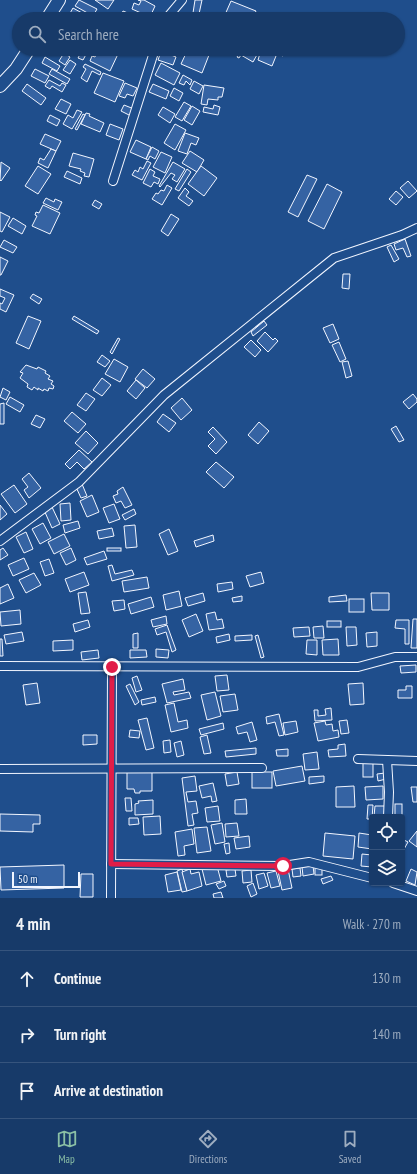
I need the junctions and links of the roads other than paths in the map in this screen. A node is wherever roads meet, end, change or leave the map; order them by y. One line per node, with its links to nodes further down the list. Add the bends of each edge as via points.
1 (59, 0): 3 (main road)
2 (182, 0): 4 (street)
3 (51, 12)
4 (172, 12)
5 (24, 56): 7 (main road)
6 (153, 56): 8 (street)
7 (0, 86)
8 (113, 181)
9 (417, 228): 10 (street, via 334,258 164,395 79,482)
10 (0, 540)
11 (417, 657): 13 (street, via 395,657 358,667)
12 (0, 666): 13 (street)
13 (112, 667): 17 (street)
14 (358, 759): 15 (street)
15 (387, 760): 16 (street); 20 (street)
16 (417, 761)
17 (112, 768): 18 (street); 19 (street); 21 (street)
18 (262, 768)
19 (0, 769)
20 (388, 814)
21 (111, 864): 22 (street, via 283,866 309,862); 25 (street)
22 (369, 877)
23 (401, 886): 24 (street)
24 (417, 891)
25 (111, 898)

